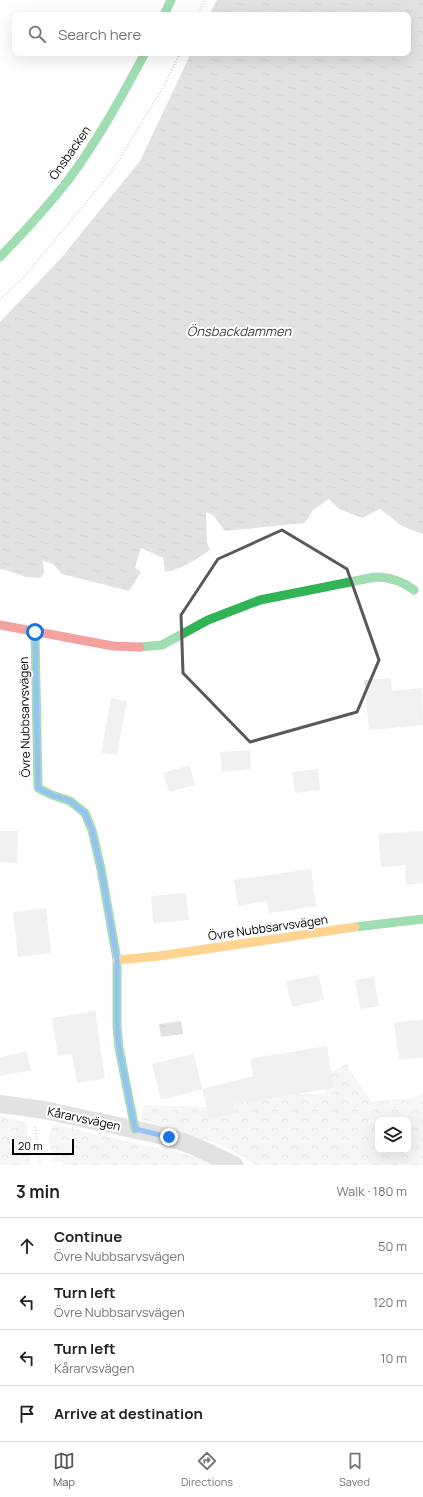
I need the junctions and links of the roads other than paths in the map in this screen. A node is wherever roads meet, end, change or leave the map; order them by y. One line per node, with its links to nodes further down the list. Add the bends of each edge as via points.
1 (170, 0): 2 (street)
2 (165, 12)
3 (143, 56): 4 (street, Önsbacken, via 116,108 77,167 33,222)
4 (0, 257)
5 (414, 590): 7 (street, via 404,582 387,577 375,577 285,594 260,600 208,620 162,645 113,646)
6 (0, 625): 7 (street)
7 (35, 632): 9 (street, Övre Nubbsarvsvägen, via 38,788 70,801 85,813 92,830 101,869)
8 (423, 919): 9 (street, Övre Nubbsarvsvägen)
9 (117, 960): 11 (street, Övre Nubbsarvsvägen, via 119,1048)
10 (0, 1104): 11 (street, Kårarvsvägen)
11 (135, 1129): 12 (street, Kårarvsvägen, via 194,1146)
12 (234, 1165)

